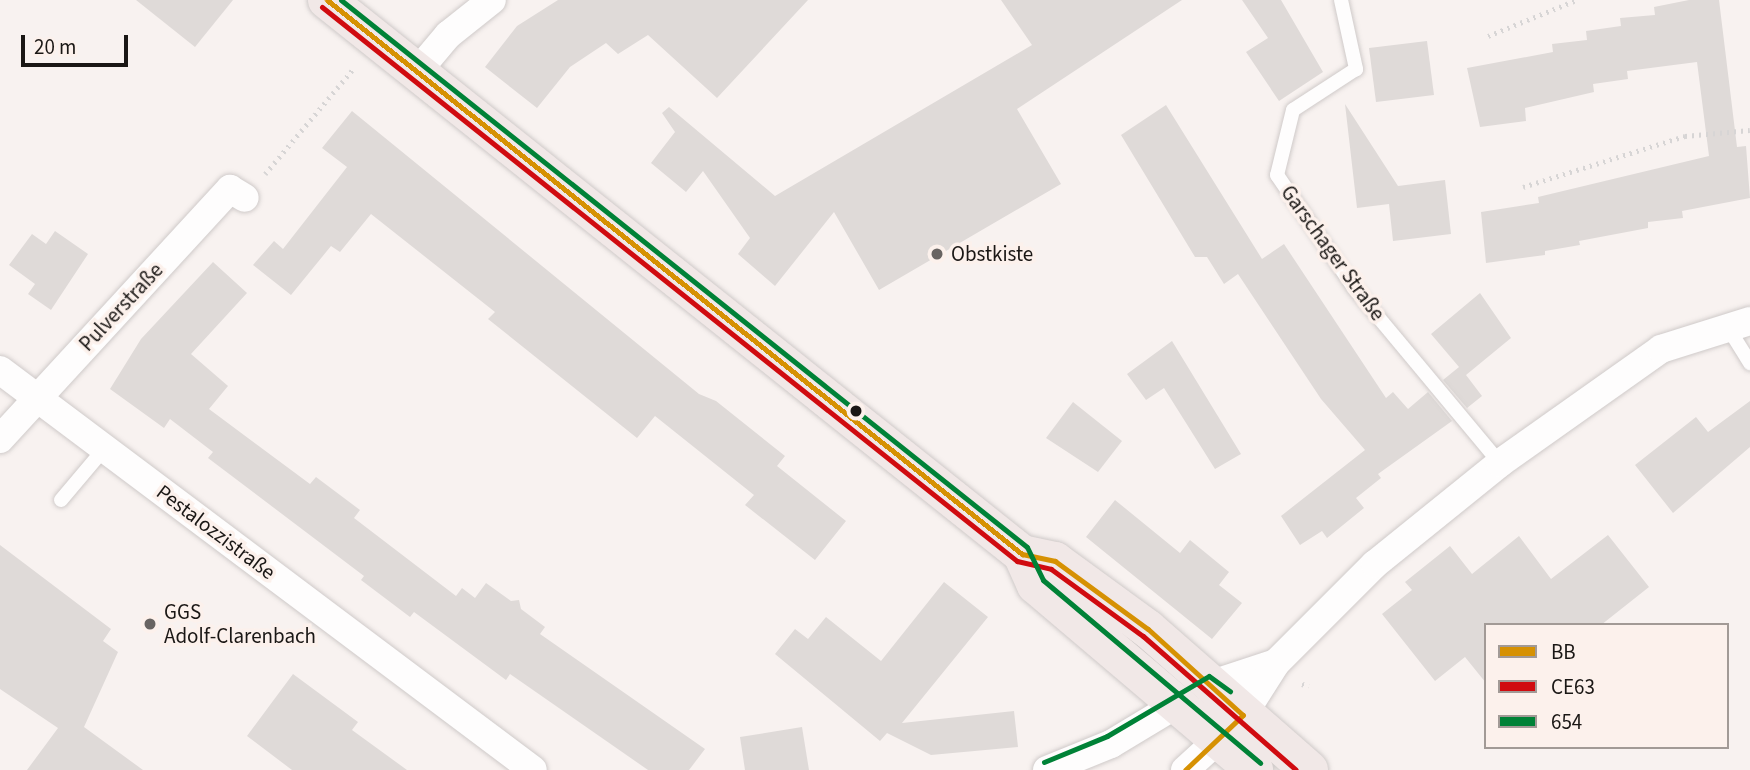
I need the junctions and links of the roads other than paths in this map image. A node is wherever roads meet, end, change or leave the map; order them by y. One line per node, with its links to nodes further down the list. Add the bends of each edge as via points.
1 (327, 0): 4 (main road)
2 (492, 0): 4 (street, via 462,22)
3 (1341, 0): 12 (lane, Garschager Straße, via 1356,68 1293,110 1277,175 1354,288)
4 (416, 73): 14 (main road)
5 (245, 198): 9 (street, Pulverstraße, via 230,189)
6 (1739, 323): 7 (lane); 12 (street, via 1661,349)
7 (1750, 363)
8 (0, 370): 9 (street, Pestalozzistraße)
9 (37, 397): 10 (street, Pulverstraße); 11 (street, Pestalozzistraße)
10 (0, 439)
11 (105, 448): 13 (lane); 19 (street, Pestalozzistraße)
12 (1500, 463): 15 (street, via 1375,564)
13 (61, 500)
14 (1022, 554): 16 (main road, via 1055,561); 17 (main road, via 1036,585)
15 (1276, 663): 16 (street); 18 (street)
16 (1212, 684): 17 (main road); 18 (main road)
17 (1179, 703): 18 (main road); 20 (street, via 1111,744)
18 (1231, 727): 21 (street); 22 (main road); 23 (main road)
19 (533, 770)
20 (1047, 770)
21 (1185, 770)
22 (1254, 770)
23 (1309, 770)

